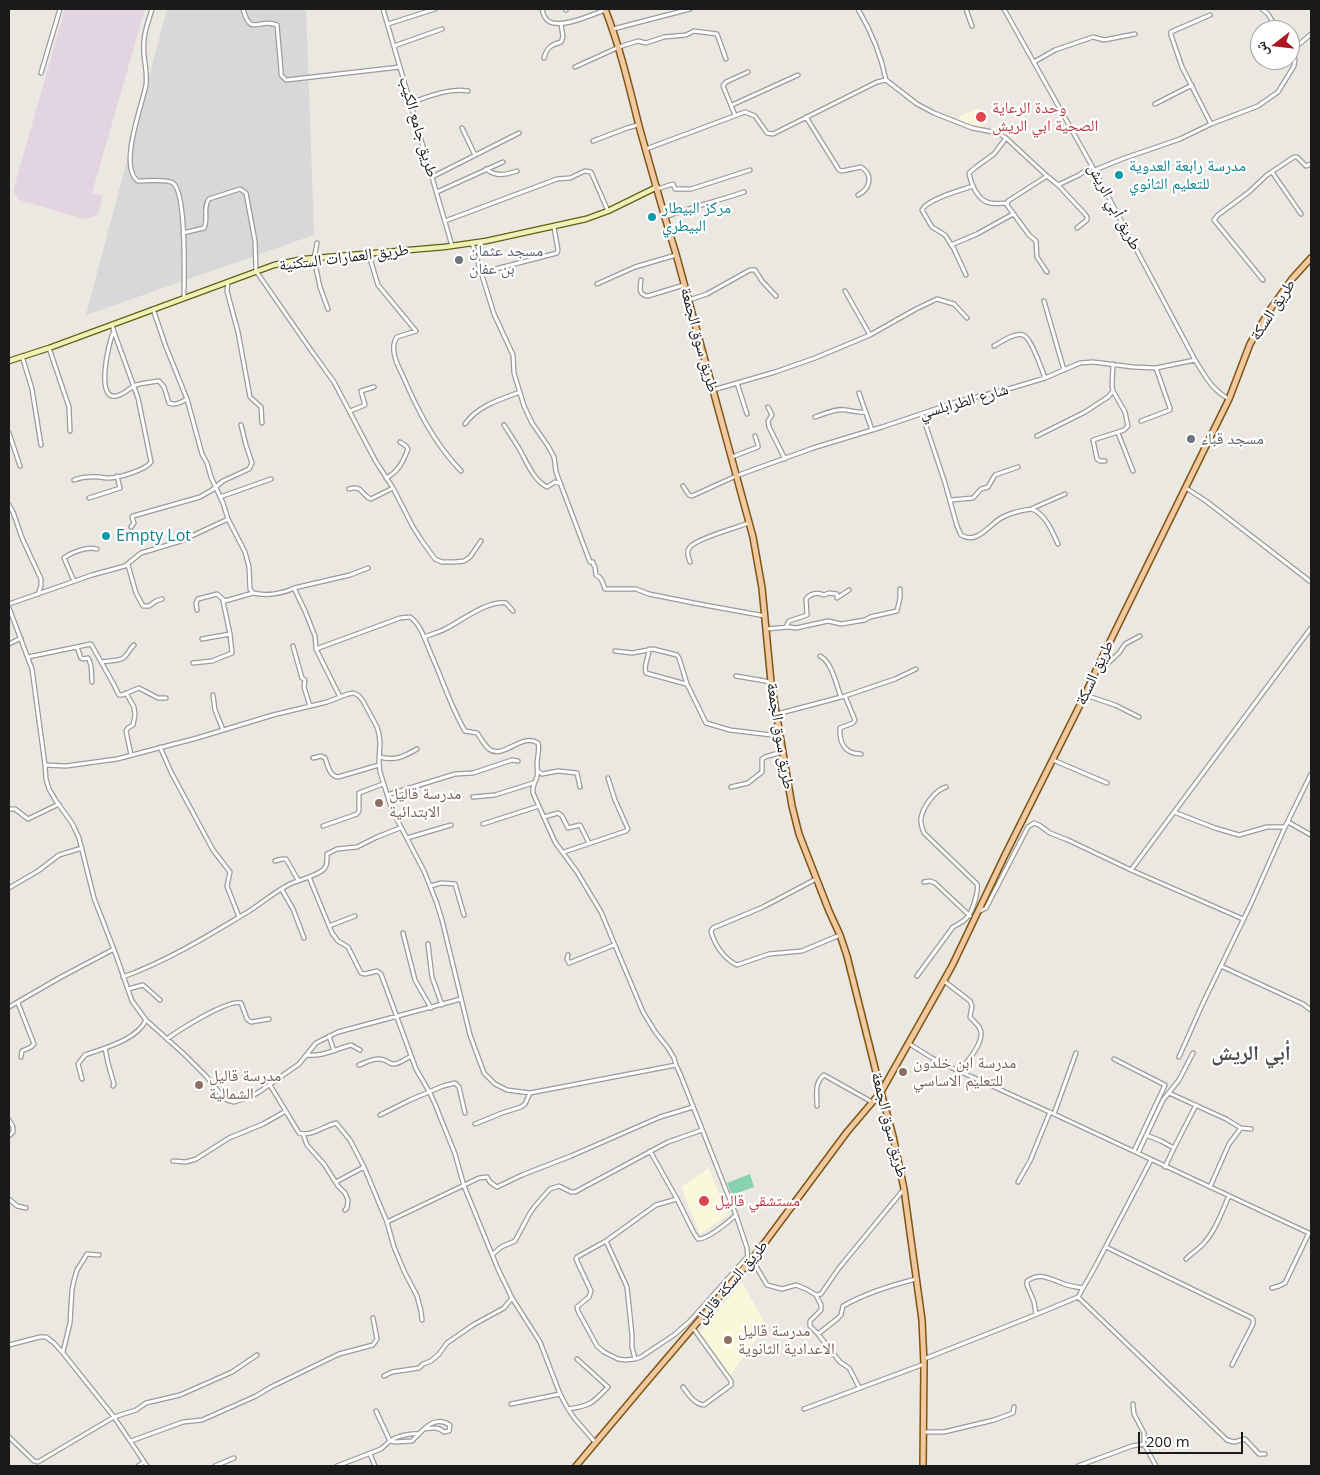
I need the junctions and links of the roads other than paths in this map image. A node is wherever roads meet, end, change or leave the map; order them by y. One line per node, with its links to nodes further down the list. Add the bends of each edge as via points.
1 (60, 9): 32 (street)
2 (152, 9): 74 (street, via 144,42 146,85 131,146 130,168 138,181 170,181 176,185)
3 (243, 9): 29 (street, via 249,24 277,25 280,70 286,80)
4 (383, 9): 15 (street, طريق جامع الكيب)
5 (435, 9): 15 (street)
6 (542, 9): 16 (street, via 548,21)
7 (690, 9): 19 (street)
8 (858, 9): 34 (street, via 874,41)
9 (966, 9): 17 (street)
10 (1004, 9): 27 (street, طريق أبي الريش)
11 (1262, 9): 14 (street)
12 (605, 10): 16 (street); 19 (main road, طريق سوق الجمعة)
13 (1210, 15): 35 (street, via 1171,32 1178,57)
14 (1272, 20)
15 (388, 24): 23 (street, طريق جامع الكيب)
16 (561, 24): 25 (street, via 561,42 549,46)
17 (972, 26)
18 (442, 29): 23 (street)
19 (613, 29): 24 (main road, طريق سوق الجمعة)
20 (1135, 34): 27 (street, via 1104,40 1094,37 1055,50)
21 (1311, 34): 22 (street)
22 (1300, 44)
23 (394, 46): 29 (street, طريق جامع الكيب)
24 (618, 47): 26 (street, via 701,31 717,34); 28 (street); 43 (main road, طريق سوق الجمعة)
25 (544, 58)
26 (726, 59)
27 (1034, 62): 52 (street, طريق أبي الريش)
28 (575, 67)
29 (400, 68): 37 (street, طريق جامع الكيب)
30 (1292, 70): 42 (street, via 1272,97 1250,110)
31 (748, 72): 39 (street, via 723,86)
32 (41, 73)
33 (798, 75): 39 (street)
34 (886, 80): 41 (street); 46 (street, via 934,113)
35 (1192, 85): 38 (street); 42 (street)
36 (468, 91): 37 (street, via 443,92)
37 (410, 103): 59 (street, طريق جامع الكيب)
38 (1155, 104)
39 (732, 105): 40 (street)
40 (736, 115): 41 (street, via 752,113 770,134); 48 (street)
41 (806, 117): 65 (street, via 838,170 865,169 870,182)
42 (1211, 124): 55 (street, via 1180,139)
43 (639, 125): 47 (street); 48 (main road, طريق سوق الجمعة)
44 (462, 128): 49 (street)
45 (518, 133): 49 (street)
46 (1006, 138): 58 (street); 61 (street, via 994,154 970,171)
47 (593, 141)
48 (646, 149): 62 (main road, طريق سوق الجمعة)
49 (475, 155): 59 (street)
50 (503, 162): 53 (street)
51 (1311, 164): 57 (street, via 1306,166 1296,156)
52 (1092, 166): 55 (street, طريق أبي الريش); 60 (street)
53 (486, 169): 56 (street, via 498,175); 63 (street)
54 (750, 170): 62 (street, via 691,189 675,189 673,184)
55 (1095, 170): 106 (street, طريق أبي الريش)
56 (517, 171)
57 (1272, 172): 69 (street); 88 (street, via 1214,220)
58 (1047, 176): 60 (street); 66 (street)
59 (432, 177): 63 (street, طريق جامع الكيب)
60 (1058, 185): 73 (street, via 1087,218)
61 (973, 186): 66 (street, via 987,203); 77 (street, via 923,207 932,227 945,235)
62 (657, 188): 67 (main road, طريق العمارات السكنية); 70 (main road, طريق سوق الجمعة)
63 (437, 192): 71 (street, طريق جامع الكيب)
64 (744, 192): 70 (street)
65 (858, 195)
66 (1007, 202): 68 (street)
67 (608, 211): 71 (street, via 594,177 588,171); 72 (main road, طريق العمارات السكنية)
68 (1013, 214): 77 (street); 84 (street, via 1036,241 1037,257)
69 (1301, 214)
70 (664, 218): 79 (main road, طريق سوق الجمعة)
71 (445, 220): 78 (street, طريق جامع الكيب)
72 (554, 227): 76 (main road, طريق العمارات السكنية); 85 (street, via 557,253)
73 (1077, 228)
74 (184, 233): 83 (street, via 204,228 209,199 243,189 255,241); 94 (street)
75 (317, 243): 82 (street)
76 (472, 243): 78 (main road, طريق العمارات السكنية); 85 (street)
77 (951, 245): 86 (street)
78 (452, 246): 80 (main road, طريق العمارات السكنية)
79 (676, 254): 90 (street); 91 (main road, طريق سوق الجمعة)
80 (369, 255): 82 (main road, طريق العمارات السكنية); 145 (street, via 378,285 416,331 395,340 396,362 427,426)
81 (1311, 258): 120 (main road, طريق السكة, via 1269,311 1250,344)
82 (314, 259): 83 (main road, طريق العمارات السكنية); 98 (street)
83 (256, 271): 89 (main road, طريق العمارات السكنية); 122 (street, via 334,382)
84 (1047, 272)
85 (480, 273): 117 (street, via 513,355)
86 (966, 274)
87 (641, 280): 91 (street, via 640,292 648,296)
88 (1263, 280)
89 (228, 281): 94 (main road, طريق العمارات السكنية); 128 (street, via 227,291 250,397 261,407)
90 (598, 284)
91 (684, 285): 95 (main road, طريق سوق الجمعة)
92 (845, 291): 102 (street)
93 (776, 296): 95 (street, via 753,269)
94 (184, 298): 97 (main road, طريق العمارات السكنية)
95 (689, 300): 115 (main road, طريق سوق الجمعة)
96 (1044, 301): 110 (street)
97 (153, 309): 100 (main road, طريق العمارات السكنية); 119 (street)
98 (328, 309)
99 (967, 318): 102 (street, via 954,304 938,299)
100 (112, 324): 101 (street); 104 (main road, طريق العمارات السكنية)
101 (114, 332): 113 (street); 113 (street, via 104,379 106,389 114,397)
102 (870, 335): 112 (street, via 802,364)
103 (994, 346): 111 (street, via 1024,335)
104 (49, 348): 105 (main road, طريق العمارات السكنية); 133 (street, via 69,408)
105 (22, 356): 107 (main road, طريق العمارات السكنية); 139 (street, via 32,389)
106 (1195, 360): 109 (street, شارع الطرابلسي); 120 (street, طريق أبي الريش, via 1212,387)
107 (9, 361)
108 (1112, 364): 109 (street, شارع الطرابلسي); 110 (street, شارع الطرابلسي, via 1080,363); 116 (street)
109 (1156, 368): 127 (street, via 1170,410)
110 (1064, 370): 111 (street, شارع الطرابلسي)
111 (1045, 378): 125 (street, شارع الطرابلسي)
112 (737, 383): 115 (street); 124 (street)
113 (134, 386): 119 (street, via 159,381 169,403 173,405); 147 (street, via 151,462 144,468)
114 (374, 387): 122 (street, via 361,390 365,405)
115 (713, 390): 140 (main road, طريق سوق الجمعة)
116 (1113, 391): 135 (street, via 1125,412 1128,426); 137 (street, via 1085,412)
117 (520, 392): 129 (street, via 487,406); 152 (street, via 529,417 554,457)
118 (859, 393): 123 (street)
119 (188, 399): 153 (street, via 202,454)
120 (1229, 399): 156 (main road, طريق السكة)
121 (768, 407): 141 (street, via 772,415 769,427)
122 (350, 411): 149 (street)
123 (866, 412): 126 (street, via 839,410); 132 (street)
124 (747, 414)
125 (922, 414): 132 (street, شارع الطرابلسي); 161 (street)
126 (815, 417)
127 (1141, 421)
128 (262, 423)
129 (465, 424)
130 (241, 425): 153 (street, via 252,465)
131 (504, 425): 152 (street, via 539,482 547,486 555,482)
132 (872, 430): 141 (street, شارع الطرابلسي)
133 (70, 431)
134 (9, 433): 143 (street)
135 (1118, 433): 142 (street, via 1093,440 1097,459); 146 (street)
136 (755, 436): 140 (street, via 758,447)
137 (1037, 436)
138 (400, 442): 149 (street, via 408,450 400,466)
139 (41, 445)
140 (731, 458): 148 (main road, طريق سوق الجمعة)
141 (785, 459): 148 (street, شارع الطرابلسي)
142 (1105, 461)
143 (20, 466)
144 (1018, 467): 161 (street, via 994,475 988,487 981,489 973,498)
145 (461, 471)
146 (1133, 471)
147 (117, 476): 151 (street); 160 (street, via 119,489)
148 (736, 476): 154 (street, شارع الطرابلسي, via 692,496 688,496); 165 (main road, طريق سوق الجمعة)
149 (386, 478): 155 (street)
150 (271, 479): 159 (street)
151 (74, 480)
152 (561, 484): 186 (street, via 590,562 593,562 596,575 602,579 605,589 636,589)
153 (215, 486): 159 (street); 166 (street, via 200,496 134,515)
154 (683, 486)
155 (393, 488): 157 (street, via 371,500 359,488); 167 (street, via 413,527 435,559 442,562 464,561)
156 (1185, 488): 174 (street); 206 (main road, طريق السكة)
157 (348, 489)
158 (1065, 494): 163 (street)
159 (220, 497): 164 (street)
160 (89, 498)
161 (951, 500): 163 (street, via 960,535 968,538 982,534 1003,517)
162 (9, 505): 179 (street, via 41,579)
163 (1032, 508): 168 (street, via 1042,515)
164 (228, 519): 171 (street, via 181,541 141,553); 178 (street, via 245,552)
165 (749, 523): 170 (street, via 692,544 688,551); 186 (main road, طريق سوق الجمعة)
166 (131, 527)
167 (481, 541)
168 (1058, 544)
169 (97, 549): 173 (street, via 92,547 64,558)
170 (690, 562)
171 (128, 565): 173 (street); 180 (street, via 143,606)
172 (368, 568): 175 (street)
173 (74, 581): 179 (street)
174 (1311, 582)
175 (294, 588): 178 (street, via 286,592); 199 (street, via 315,636)
176 (849, 590): 187 (street, via 837,598 837,594 810,594 806,599 807,615 789,621)
177 (900, 590): 187 (street, via 897,612 841,624 828,621)
178 (253, 593): 181 (street)
179 (38, 594): 182 (street)
180 (162, 599)
181 (223, 601): 184 (street, via 217,594 198,599); 190 (street)
182 (9, 604)
183 (9, 608): 193 (street)
184 (197, 610)
185 (513, 610): 192 (street, via 506,603 492,605 445,630)
186 (765, 616): 189 (main road, طريق سوق الجمعة)
187 (786, 627): 189 (street)
188 (1311, 628): 248 (street)
189 (766, 629): 210 (main road, طريق سوق الجمعة)
190 (230, 634): 194 (street); 205 (street, via 231,654 210,662)
191 (1140, 636): 206 (street, via 1125,644 1103,668)
192 (424, 637): 199 (street, via 413,618 407,617); 234 (street, via 465,732 478,733 486,746 495,752 524,741 536,741 539,746)
193 (21, 638): 195 (street); 203 (street)
194 (202, 639)
195 (9, 644)
196 (134, 645): 204 (street, via 121,659)
197 (293, 646): 218 (street)
198 (77, 647): 203 (street); 204 (street, via 91,644); 209 (street, via 81,658 89,659)
199 (316, 649): 215 (street)
200 (649, 650): 201 (street); 211 (street, via 658,649 677,655); 211 (street, via 646,673)
201 (615, 651)
202 (820, 656): 216 (street, via 830,667)
203 (28, 657): 232 (street)
204 (101, 662): 212 (street, via 118,694)
205 (193, 663)
206 (1098, 666): 214 (main road, طريق السكة)
207 (916, 669): 216 (street)
208 (736, 676): 210 (street)
209 (92, 682)
210 (771, 682): 219 (main road, طريق سوق الجمعة)
211 (687, 684): 222 (street, via 706,723 730,730)
212 (126, 693): 217 (street, via 139,688 158,698); 227 (street, via 134,710 133,725 126,731)
213 (213, 695): 221 (street)
214 (1086, 695): 220 (street); 230 (main road, طريق السكة)
215 (340, 697): 218 (street); 228 (street, via 354,693 363,701 377,727)
216 (843, 697): 219 (street); 226 (street, via 855,720 840,728 840,736 847,751)
217 (166, 698)
218 (310, 706): 221 (street)
219 (776, 714): 222 (main road, طريق سوق الجمعة)
220 (1139, 717)
221 (223, 730): 223 (street)
222 (780, 736): 225 (main road, طريق سوق الجمعة)
223 (160, 747): 227 (street); 274 (street, via 170,772 213,850 230,872 227,886)
224 (417, 749): 228 (street, via 394,759)
225 (782, 752): 241 (street, via 762,759 762,772 748,783); 264 (main road, طريق سوق الجمعة, via 799,834)
226 (861, 754)
227 (131, 755): 232 (street, via 79,764)
228 (379, 757): 233 (street)
229 (313, 758): 233 (street, via 325,758 335,777)
230 (1053, 760): 237 (street); 270 (main road, طريق السكة)
231 (518, 761): 243 (street, via 512,760 473,773 455,774)
232 (45, 765): 245 (street, via 47,784)
233 (379, 765): 239 (street)
234 (538, 770): 238 (street); 240 (street, via 542,774 577,773)
235 (1311, 774): 250 (street)
236 (608, 778): 258 (street, via 628,828)
237 (1107, 782)
238 (534, 783): 244 (street, via 495,795); 246 (street, via 533,793)
239 (383, 784): 243 (street); 253 (street, via 359,793 357,814)
240 (580, 787)
241 (731, 787)
242 (946, 787): 272 (street, via 938,791 928,805 922,816 922,828 977,884)
243 (387, 796): 255 (street)
244 (473, 797)
245 (59, 804): 247 (street, via 28,819 15,809); 259 (street, via 75,829)
246 (539, 806): 249 (street); 252 (street)
247 (9, 810)
248 (1174, 812): 254 (street, via 1239,835 1267,827); 262 (street)
249 (544, 817): 258 (street, via 558,813 568,828 580,825); 260 (street)
250 (1288, 822): 254 (street); 256 (street)
251 (452, 824): 257 (street)
252 (483, 824)
253 (323, 826)
254 (1285, 827): 275 (street)
255 (400, 828): 257 (street); 263 (street, via 357,847 331,851 327,854 326,867)
256 (1311, 835)
257 (407, 838): 267 (street)
258 (589, 843): 260 (street)
259 (82, 848): 268 (street, via 59,855); 283 (street, via 90,887)
260 (564, 852): 282 (street, via 601,912)
261 (275, 862): 265 (street, via 286,860)
262 (1131, 870): 270 (street, via 1034,823 1028,827 986,908); 275 (street)
263 (308, 878): 265 (street); 277 (street)
264 (816, 879): 279 (main road, طريق سوق الجمعة); 279 (street, via 763,907 713,928 711,933 715,944 730,962 737,965 769,954 802,951)
265 (298, 880): 269 (street)
266 (924, 882): 272 (street, via 935,883)
267 (430, 886): 271 (street, via 455,884); 290 (street, via 442,920)
268 (9, 888)
269 (282, 890): 274 (street); 280 (street)
270 (978, 912): 276 (main road, طريق السكة)
271 (464, 915)
272 (969, 915): 276 (street); 286 (street, via 953,927)
273 (355, 916): 277 (street)
274 (239, 917): 287 (street, via 167,959)
275 (1243, 919): 285 (street)
276 (974, 920): 288 (main road, طريق السكة)
277 (329, 926): 297 (street, via 335,938 348,947 361,973 380,972)
278 (403, 933): 295 (street, via 416,980)
279 (840, 935): 319 (main road, طريق سوق الجمعة)
280 (304, 938)
281 (428, 944): 293 (street, via 432,977)
282 (614, 945): 284 (street, via 569,963); 314 (street, via 643,1012)
283 (114, 949): 287 (street); 292 (street)
284 (568, 955)
285 (1221, 966): 296 (street); 311 (street)
286 (917, 976)
287 (124, 977): 289 (street)
288 (944, 981): 302 (main road, طريق السكة); 315 (street, via 970,1001 970,1017 981,1031 978,1047)
289 (128, 989): 291 (street, via 143,985); 299 (street, via 134,1006)
290 (461, 999): 293 (street); 321 (street, via 484,1073 507,1090)
291 (160, 1000)
292 (18, 1003): 294 (street); 310 (street, via 34,1043 22,1051)
293 (442, 1005): 295 (street)
294 (9, 1007)
295 (431, 1008): 297 (street)
296 (1311, 1010)
297 (396, 1017): 300 (street); 309 (street)
298 (269, 1019): 301 (street, via 251,1022 238,1002 221,1007)
299 (146, 1020): 301 (street); 303 (street, via 135,1034)
300 (330, 1036): 305 (street); 308 (street, via 316,1042)
301 (167, 1039): 317 (street, via 227,1100 244,1100)
302 (908, 1043): 315 (street); 319 (main road, طريق السكة)
303 (105, 1048): 316 (street, via 79,1061); 318 (street)
304 (360, 1050): 305 (street, via 351,1045)
305 (334, 1051): 308 (street)
306 (1076, 1053): 329 (street)
307 (1193, 1053): 322 (street)
308 (306, 1055): 317 (street)
309 (411, 1056): 313 (street, via 396,1064 381,1059); 320 (street)
310 (20, 1057)
311 (1179, 1057)
312 (1114, 1059): 341 (street, via 1165,1085)
313 (359, 1064)
314 (676, 1065): 321 (street); 326 (street)
315 (960, 1072): 329 (street)
316 (82, 1078)
317 (270, 1085): 327 (street)
318 (113, 1086)
319 (880, 1092): 323 (main road, طريق السكة قاليل); 350 (main road, طريق سوق الجمعة)
320 (430, 1093): 328 (street, via 455,1083 459,1087); 330 (street); 348 (street, via 455,1154)
321 (530, 1093): 332 (street, via 526,1104 521,1107)
322 (1169, 1093): 324 (street); 337 (street)
323 (872, 1102): 325 (street, via 824,1075 816,1086); 362 (main road, طريق السكة قاليل)
324 (1196, 1105): 333 (street); 339 (street)
325 (817, 1106)
326 (693, 1107): 334 (street); 348 (street, via 660,1117 497,1187 487,1178 479,1178)
327 (286, 1111): 336 (street); 342 (street, via 229,1138 196,1159 186,1162)
328 (465, 1113)
329 (1052, 1113): 341 (street); 347 (street)
330 (380, 1115)
331 (9, 1120): 338 (street, via 14,1130)
332 (475, 1124)
333 (1241, 1128): 335 (street); 349 (street, via 1229,1144)
334 (702, 1130): 340 (street); 356 (street)
335 (1252, 1130)
336 (302, 1134): 344 (street, via 337,1123); 346 (street)
337 (1146, 1135): 339 (street); 341 (street)
338 (9, 1136)
339 (1174, 1148): 345 (street)
340 (650, 1152): 353 (street); 363 (street, via 574,1192 559,1186 550,1189 530,1212 515,1241)
341 (1136, 1152): 343 (street)
342 (173, 1160)
343 (1151, 1160): 345 (street); 360 (street)
344 (364, 1167): 346 (street); 357 (street)
345 (1166, 1167): 349 (street)
346 (336, 1182): 355 (street, via 347,1196)
347 (1018, 1182)
348 (464, 1186): 357 (street); 363 (street)
349 (1210, 1187): 351 (street)
350 (904, 1189): 367 (main road, طريق سوق الجمعة); 370 (street, via 821,1294)
351 (1229, 1196): 358 (street); 366 (street, via 1208,1238)
352 (9, 1198): 354 (street, via 17,1206)
353 (677, 1199): 356 (street, via 698,1239 707,1237); 359 (street, via 656,1205)
354 (26, 1208)
355 (345, 1210)
356 (736, 1215): 361 (street)
357 (387, 1222): 375 (street, via 394,1247 417,1296)
358 (1310, 1234): 369 (street, via 1285,1283)
359 (606, 1241): 382 (street, via 627,1287); 382 (street, via 576,1259 591,1291 578,1311 597,1346 604,1352 625,1360)
360 (1106, 1247): 368 (street); 384 (street, via 1252,1318)
361 (747, 1248): 362 (street); 365 (street)
362 (760, 1249): 365 (main road, طريق السكة قاليل)
363 (493, 1254): 372 (street)
364 (99, 1255): 379 (street, via 87,1254 77,1270)
365 (750, 1258): 370 (street, via 767,1285 782,1289 796,1285); 376 (main road, طريق السكة قاليل); 382 (street, via 690,1321)
366 (1186, 1259)
367 (916, 1279): 377 (street, via 848,1303 843,1306 841,1315); 383 (main road, طريق سوق الجمعة)
368 (1083, 1288): 371 (street); 373 (street, via 1042,1275 1029,1280)
369 (1272, 1288)
370 (816, 1295): 377 (street, via 821,1310 810,1326)
371 (1078, 1297): 373 (street); 407 (street, via 1227,1440 1245,1439 1259,1454)
372 (512, 1298): 385 (street, via 504,1308 447,1343 431,1361 419,1368); 388 (street, via 540,1342)
373 (1036, 1314): 383 (street)
374 (373, 1318): 401 (street, via 377,1340 373,1345 339,1354 202,1420 183,1422)
375 (422, 1320)
376 (692, 1328): 386 (street, via 731,1385 704,1405 693,1401); 404 (main road, طريق السكة قاليل)
377 (818, 1334): 387 (street, via 840,1362 849,1368)
378 (9, 1345): 379 (street, via 46,1337)
379 (63, 1353): 395 (street)
380 (257, 1355): 395 (street, via 232,1372 180,1395 146,1403)
381 (577, 1359): 393 (street, via 608,1387 594,1402)
382 (635, 1359)
383 (924, 1361): 387 (street); 397 (main road, طريق سوق الجمعة)
384 (1232, 1365)
385 (384, 1376)
386 (683, 1387)
387 (860, 1387): 392 (street)
388 (560, 1394): 389 (street); 393 (street)
389 (511, 1404)
390 (1133, 1404): 405 (street, via 1134,1414 1144,1433)
391 (1014, 1407): 397 (street, via 1013,1413 994,1420 944,1432)
392 (804, 1408)
393 (568, 1409): 404 (street)
394 (376, 1411): 402 (street)
395 (114, 1417): 400 (street, via 38,1462); 401 (street)
396 (424, 1429): 396 (street, via 433,1422 450,1425 449,1431 444,1432 434,1427); 398 (street)
397 (923, 1432): 416 (main road, طريق سوق الجمعة)
398 (419, 1434): 399 (street); 403 (street)
399 (406, 1435): 402 (street); 403 (street)
400 (9, 1437)
401 (131, 1441): 409 (street)
402 (390, 1441): 403 (street); 406 (street)
403 (412, 1441)
404 (595, 1442): 415 (main road, طريق السكة قاليل)
405 (1144, 1444): 417 (street); 418 (street)
406 (370, 1454): 413 (street); 414 (street)
407 (1265, 1454)
408 (234, 1458): 412 (street)
409 (144, 1462): 410 (street); 411 (street)
410 (138, 1466)
411 (147, 1466)
412 (215, 1466)
413 (337, 1466)
414 (375, 1466)
415 (576, 1466)
416 (923, 1466)
417 (1078, 1466)
418 (1156, 1466)

